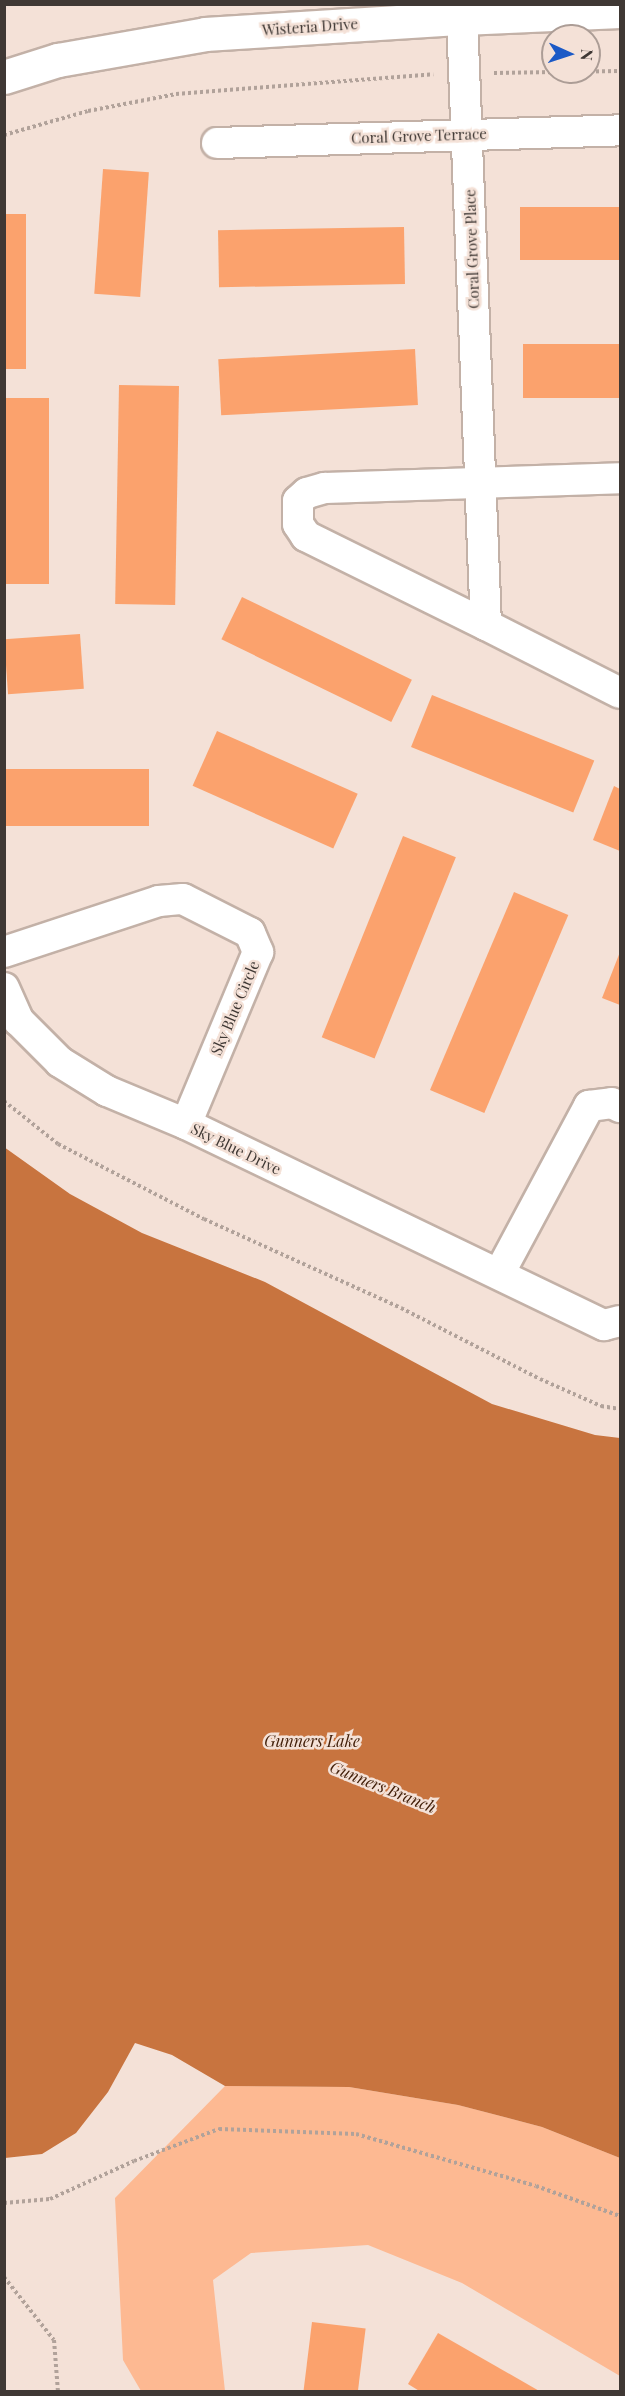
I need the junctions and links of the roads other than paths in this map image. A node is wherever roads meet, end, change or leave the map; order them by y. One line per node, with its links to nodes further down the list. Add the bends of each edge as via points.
1 (621, 11): 2 (street, Wisteria Drive)
2 (462, 18): 3 (street, Wisteria Drive, via 205,34 58,60); 5 (street, Coral Grove Place)
3 (4, 77)
4 (621, 130): 5 (street, Coral Grove Terrace)
5 (467, 134): 6 (street, Coral Grove Terrace); 8 (street, Coral Grove Place)
6 (217, 143)
7 (621, 478): 8 (street)
8 (481, 481): 9 (street, Coral Grove Place); 9 (street, via 325,488 306,493 298,501 298,524 306,536)
9 (486, 626): 10 (street)
10 (621, 693)
11 (4, 952): 14 (street, Sky Blue Circle, via 159,901 183,899 250,933 258,952)
12 (4, 988): 14 (street, Sky Blue Drive, via 19,1021 60,1062 107,1091)
13 (621, 1107): 15 (street, via 612,1103 589,1106)
14 (186, 1125): 15 (street, Sky Blue Drive)
15 (499, 1274): 16 (street, Sky Blue Drive, via 604,1325)
16 (621, 1322)

